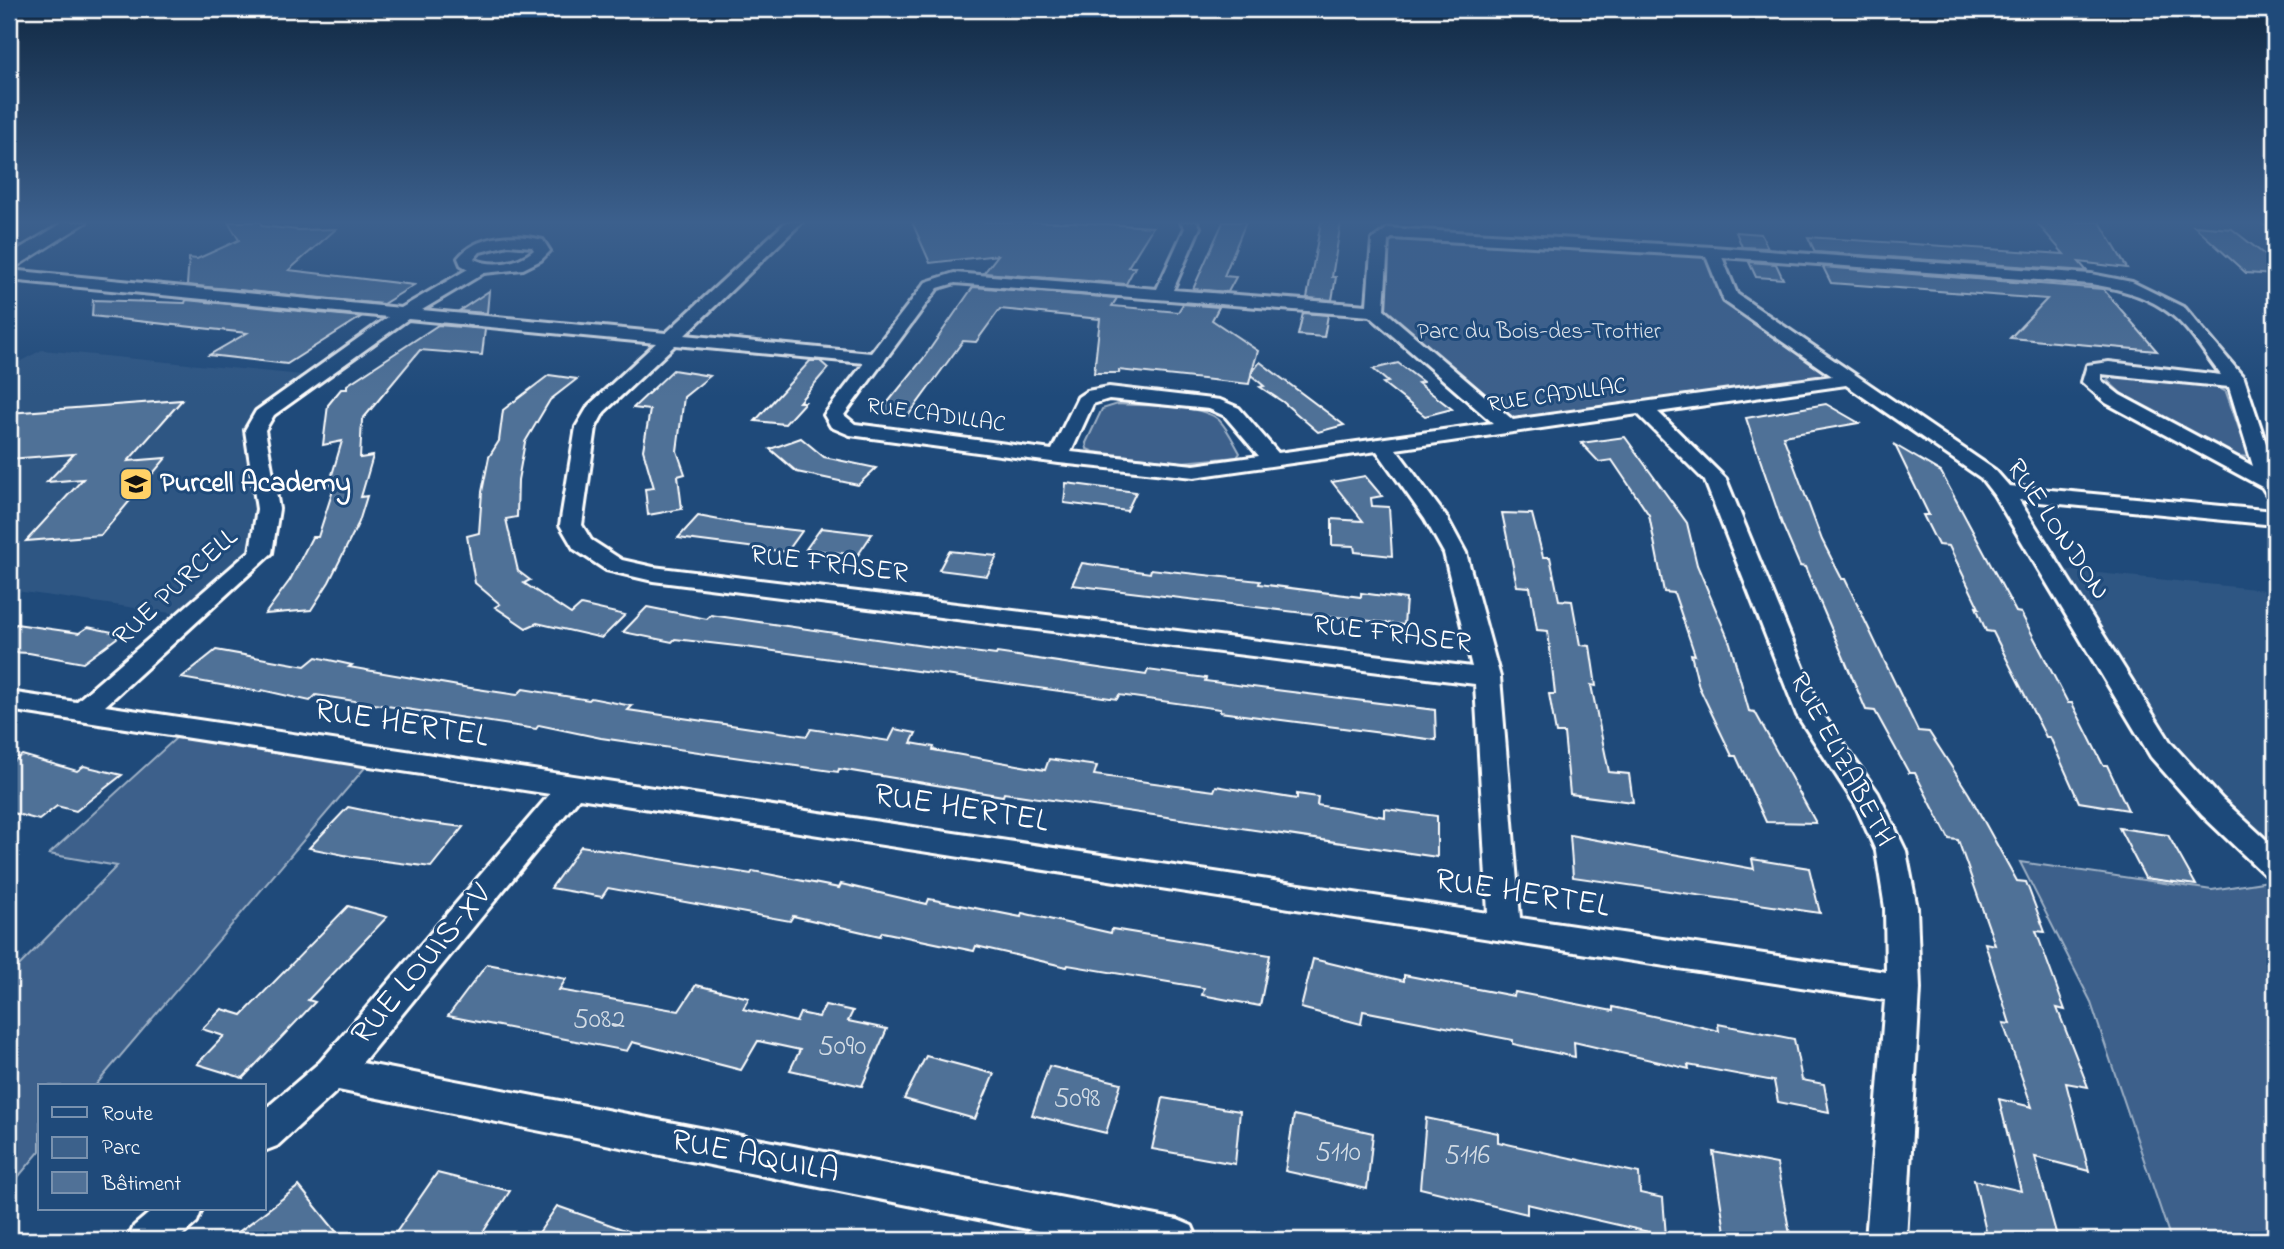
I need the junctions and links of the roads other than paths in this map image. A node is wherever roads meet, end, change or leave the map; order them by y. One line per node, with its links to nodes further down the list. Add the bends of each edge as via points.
1 (64, 280): 12 (street)
2 (460, 280): 12 (street, RUE PURCELL)
3 (732, 280): 13 (street, RUE FRASER)
4 (944, 280): 14 (street, RUE CADILLAC, via 932,285)
5 (982, 280): 10 (street, RUE CADILLAC)
6 (1169, 280): 10 (street)
7 (1377, 280): 11 (street)
8 (1723, 280): 15 (street, RUE LONDON, via 1730,297)
9 (2099, 280): 16 (street, via 2126,285 2179,312)
10 (1163, 295): 11 (street, RUE CADILLAC)
11 (1375, 311): 18 (street)
12 (405, 313): 13 (street); 27 (street, RUE PURCELL, via 266,411 255,430 268,509 261,553)
13 (669, 339): 14 (street); 25 (street, RUE FRASER, via 596,409 586,427 571,525 582,544 614,565 653,574)
14 (875, 359): 20 (street, RUE CADILLAC, via 834,415 838,423 850,429)
15 (1848, 379): 17 (street, RUE CADILLAC); 23 (street, RUE LONDON, via 1988,474)
16 (2237, 382): 22 (street); 22 (street, via 2109,368 2093,369 2091,382 2113,400)
17 (1643, 408): 18 (street, RUE CADILLAC); 31 (street, RUE ELIZABETH, via 1716,479 1810,715 1868,801 1891,851 1901,908)
18 (1509, 427): 19 (street, RUE CADILLAC)
19 (1383, 445): 21 (street, RUE CADILLAC); 25 (street, via 1436,518 1455,553)
20 (1059, 457): 21 (street, RUE CADILLAC, via 1194,471); 21 (street, via 1085,401 1109,393 1213,404 1232,412)
21 (1274, 461)
22 (2272, 486)
23 (2003, 492): 24 (street); 29 (street, RUE LONDON, via 2161,750 2212,807)
24 (2275, 518)
25 (1487, 677): 30 (street)
26 (9, 701): 27 (street, RUE HERTEL)
27 (82, 712): 28 (street, RUE HERTEL)
28 (572, 787): 30 (street, RUE HERTEL); 32 (street, RUE LOUIS-XV)
29 (2275, 866)
30 (1505, 928): 31 (street, RUE HERTEL)
31 (1903, 989): 37 (street, RUE ELIZABETH)
32 (332, 1073): 33 (street, RUE LOUIS-XV); 36 (street, RUE AQUILA)
33 (266, 1132)
34 (182, 1210): 35 (street)
35 (149, 1240)
36 (1178, 1240)
37 (1886, 1240)

